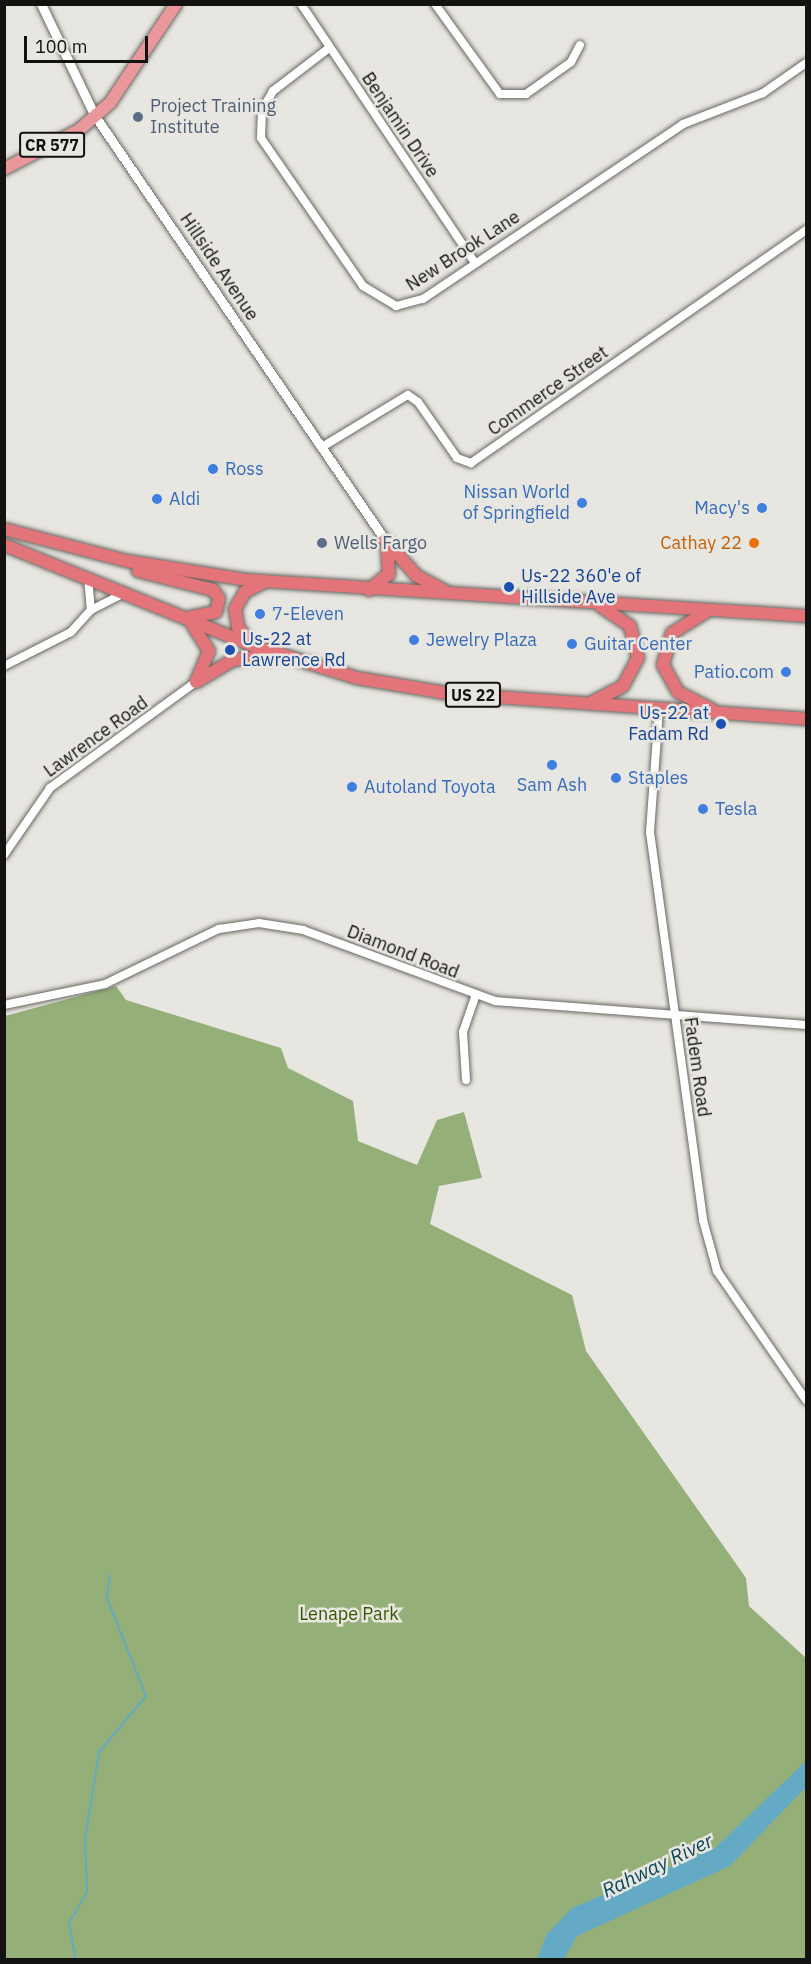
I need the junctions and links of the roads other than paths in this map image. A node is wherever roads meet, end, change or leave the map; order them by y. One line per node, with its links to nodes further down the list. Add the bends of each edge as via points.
1 (41, 4): 8 (street, Hillside Avenue)
2 (176, 4): 8 (main road, CR 577, via 134,74)
3 (301, 4): 6 (street, Benjamin Drive)
4 (435, 4): 5 (street, via 500,94 526,94 571,62)
5 (580, 45)
6 (329, 48): 11 (street, Benjamin Drive); 11 (street, New Brook Lane, via 267,100 260,121 265,146 363,286 378,300 413,304)
7 (807, 63): 11 (street, New Brook Lane, via 763,93 683,124)
8 (95, 116): 9 (main road, CR 577); 12 (street, Hillside Avenue)
9 (4, 169)
10 (806, 232): 12 (street, Commerce Street, via 471,463 457,458 418,402 408,395 396,397)
11 (476, 263)
12 (322, 447): 14 (street, Hillside Avenue)
13 (4, 529): 16 (highway)
14 (385, 540): 19 (highway, via 391,570); 21 (highway, via 417,576)
15 (4, 545): 17 (highway, US 22)
16 (92, 553): 18 (highway); 26 (highway, via 207,587 218,595 213,615)
17 (88, 577): 20 (highway, US 22); 23 (street)
18 (266, 582): 19 (highway); 27 (highway, via 245,592 235,609 238,627)
19 (369, 590): 21 (highway)
20 (126, 593): 23 (street); 26 (highway, US 22)
21 (454, 595): 22 (highway)
22 (596, 603): 24 (highway); 31 (highway, via 630,626 638,658 624,686)
23 (91, 610): 29 (street, via 71,632)
24 (713, 610): 25 (highway); 33 (highway, via 676,628 667,642 663,664 678,692)
25 (807, 616)
26 (184, 618): 27 (highway, US 22); 30 (highway, via 209,647)
27 (251, 645): 28 (highway, US 22)
28 (277, 654): 30 (highway, via 233,660); 31 (highway, US 22, via 415,689)
29 (4, 666)
30 (196, 682): 35 (street, Lawrence Road, via 50,788)
31 (588, 704): 32 (highway, US 22)
32 (659, 709): 33 (highway, US 22); 38 (street, Fadem Road, via 650,832)
33 (724, 713): 34 (highway, US 22)
34 (807, 719)
35 (4, 855)
36 (476, 995): 37 (street, Diamond Road, via 303,930 259,923 213,932 105,984); 38 (street, Diamond Road, via 515,1004); 40 (street, via 463,1032)
37 (5, 1005)
38 (674, 1016): 39 (street, Diamond Road); 41 (street, Fadem Road, via 711,1258)
39 (807, 1025)
40 (466, 1080)
41 (807, 1400)

